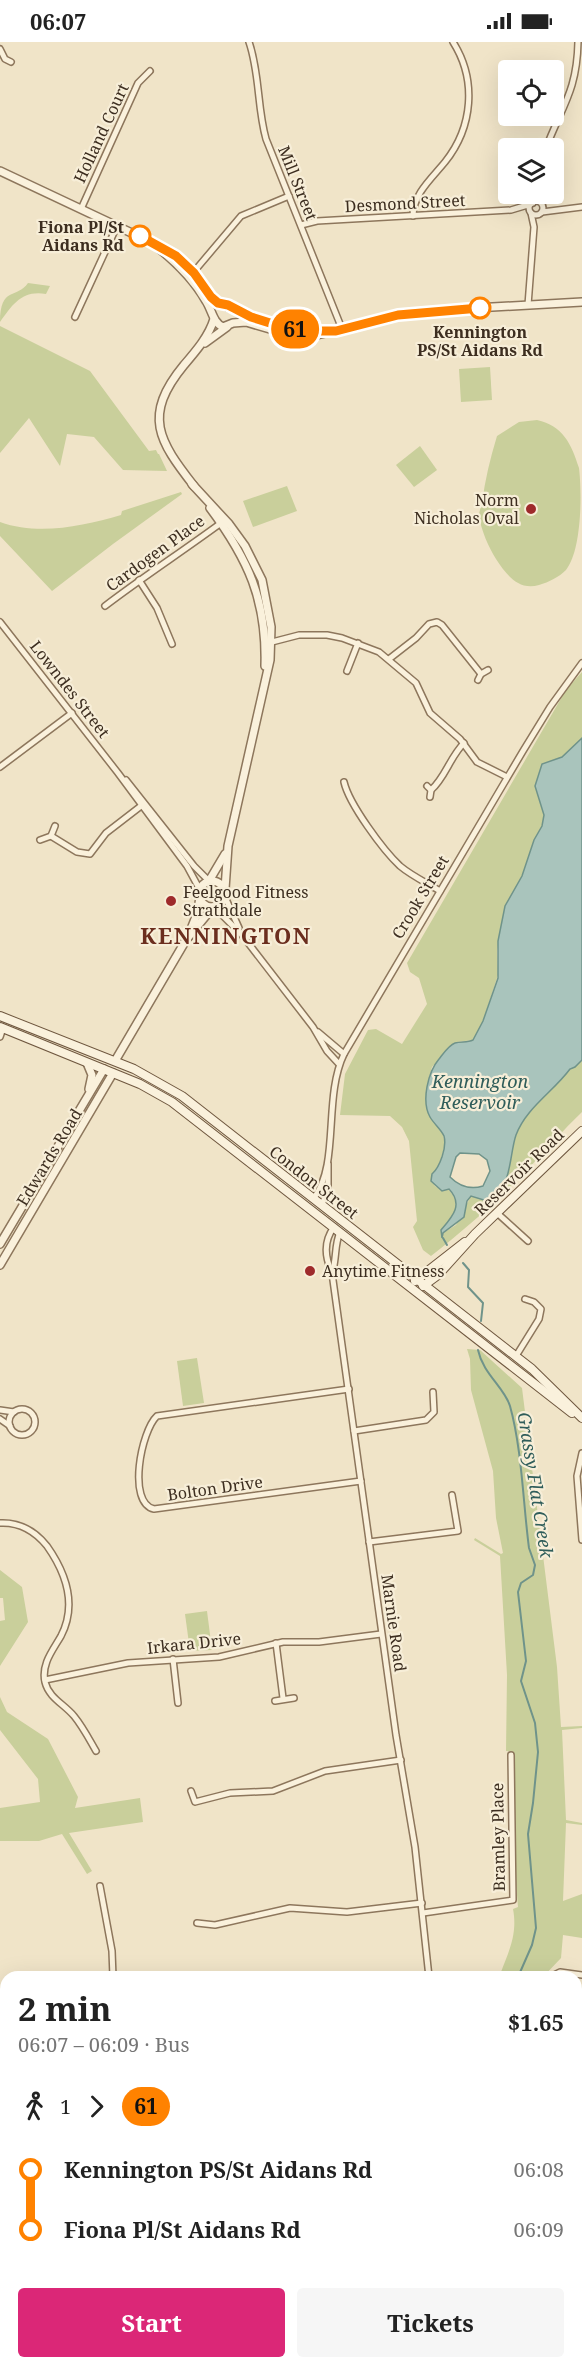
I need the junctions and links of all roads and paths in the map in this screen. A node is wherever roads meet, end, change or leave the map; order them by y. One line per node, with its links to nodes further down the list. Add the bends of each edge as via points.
1 (249, 42): 11 (street, Mill Street, via 264,129)
2 (453, 42): 21 (street, via 468,78 467,120 452,153 418,196)
3 (578, 42): 7 (street)
4 (0, 49): 5 (street, via 8,61)
5 (0, 66)
6 (150, 71): 17 (street, Holland Court, via 138,83)
7 (573, 85): 8 (street); 9 (street)
8 (581, 85)
9 (550, 138)
10 (0, 171): 17 (street)
11 (289, 196): 22 (street, Mill Street); 25 (street, via 241,216)
12 (529, 204): 19 (street, Desmond Street)
13 (532, 204): 20 (street)
14 (540, 204): 18 (street)
15 (540, 204): 18 (street)
16 (582, 207): 18 (street)
17 (81, 209): 23 (street)
18 (542, 209): 20 (street, Desmond Street); 24 (street)
19 (511, 210): 20 (street, Desmond Street); 21 (street, Desmond Street)
20 (531, 213): 24 (street)
21 (413, 216): 22 (street, Desmond Street)
22 (301, 225): 33 (street, Mill Street)
23 (117, 226): 25 (street, via 152,243); 30 (street)
24 (534, 227): 28 (street)
25 (191, 275): 27 (street); 31 (street)
26 (582, 302): 28 (street)
27 (222, 305): 29 (street); 31 (street)
28 (528, 305): 33 (street, via 398,315)
29 (234, 310): 32 (street, via 236,317); 33 (street, via 286,328)
30 (75, 317)
31 (214, 317): 32 (street, via 218,324); 34 (street)
32 (230, 325): 33 (street, via 251,323 301,335); 34 (street)
33 (339, 330)
34 (196, 350): 35 (street, via 166,391 160,419 168,452)
35 (192, 484): 36 (street); 37 (street)
36 (221, 523): 38 (street); 39 (street, Cardogen Place)
37 (245, 546): 38 (street); 42 (street, via 262,580)
38 (251, 575): 49 (street, via 264,625)
39 (139, 580): 40 (street, Cardogen Place); 43 (street, via 157,608)
40 (105, 606)
41 (0, 621): 50 (street, Lowndes Street)
42 (272, 642): 44 (street, via 312,634); 49 (street)
43 (172, 644)
44 (358, 644): 45 (street); 48 (street)
45 (389, 659): 47 (street, via 440,619 479,677); 51 (street, via 416,682 430,713)
46 (582, 663): 54 (street, Crook Street)
47 (488, 670)
48 (347, 671)
49 (264, 686): 61 (street)
50 (72, 713): 52 (street); 53 (street, Lowndes Street)
51 (464, 743): 54 (street, via 480,764); 56 (street, via 436,784 429,788)
52 (0, 766)
53 (118, 773): 57 (street, Lowndes Street); 62 (street, Lowndes Street)
54 (507, 777): 63 (street, Crook Street)
55 (344, 782): 63 (street, via 348,797 396,861)
56 (430, 797)
57 (141, 806): 59 (street, via 106,833 90,854 76,852); 65 (street, Lowndes Street, via 187,866)
58 (55, 826): 59 (street)
59 (51, 836): 60 (street)
60 (40, 840)
61 (228, 846): 62 (street); 64 (street)
62 (209, 881): 64 (street, via 219,883); 65 (street)
63 (440, 891): 73 (street, Crook Street)
64 (225, 893): 66 (street, via 220,905); 67 (street)
65 (200, 894): 66 (street, via 205,905); 68 (street, Edwards Road)
66 (213, 907): 67 (street); 68 (street, Edwards Road)
67 (242, 935): 71 (street)
68 (186, 940): 74 (street, Edwards Road)
69 (0, 1016): 74 (main road, Condon Street)
70 (1, 1025): 72 (street); 75 (main road, Condon Street)
71 (313, 1027): 73 (street); 76 (street)
72 (0, 1037)
73 (344, 1054): 76 (street, Crook Street)
74 (115, 1061): 77 (main road, Edwards Road); 78 (main road, Edwards Road); 82 (main road, Condon Street, via 172,1089)
75 (87, 1063): 77 (main road, Condon Street); 79 (street, via 92,1080)
76 (339, 1064): 81 (street, Crook Street, via 332,1092)
77 (104, 1069): 78 (main road, Condon Street); 79 (street, Edwards Road)
78 (113, 1073): 86 (main road, Condon Street, via 179,1107); 90 (street, Edwards Road)
79 (87, 1098): 89 (street, Edwards Road)
80 (582, 1131): 84 (main road, Reservoir Road)
81 (327, 1162): 82 (street, Crook Street); 83 (street, Crook Street, via 328,1188)
82 (314, 1198): 83 (main road, Condon Street)
83 (322, 1205): 85 (main road, Condon Street)
84 (496, 1213): 87 (main road, Reservoir Road); 88 (street)
85 (341, 1219): 86 (main road, Marnie Road); 91 (main road, Condon Street)
86 (337, 1230): 93 (main road, Condon Street); 96 (street, Marnie Road, via 328,1238 326,1248)
87 (475, 1234): 91 (main road, Reservoir Road); 92 (main road, Reservoir Road)
88 (528, 1241)
89 (0, 1244)
90 (0, 1265)
91 (418, 1279): 92 (main road, Condon Street); 93 (main road, Reservoir Road)
92 (425, 1285): 93 (main road); 95 (main road, Condon Street)
93 (410, 1286): 101 (main road, Condon Street)
94 (525, 1299): 95 (street, via 541,1309)
95 (516, 1356): 101 (main road, Condon Street)
96 (349, 1389): 103 (street, Marnie Road); 105 (street, Bolton Drive, via 157,1416 139,1459 141,1485 144,1503 154,1509)
97 (433, 1392): 103 (street, via 434,1412 426,1420)
98 (0, 1410): 99 (street)
99 (14, 1412): 102 (street); 102 (street, via 31,1413 34,1427 22,1435)
100 (0, 1419): 102 (street)
101 (582, 1419)
102 (10, 1426)
103 (354, 1431): 105 (street, Marnie Road)
104 (582, 1453): 106 (street, via 577,1471)
105 (361, 1481): 111 (street, Marnie Road)
106 (580, 1493): 109 (street)
107 (452, 1495): 111 (street, via 458,1531)
108 (0, 1523): 115 (street, via 18,1524 38,1537 54,1557 67,1587 68,1618 46,1664)
109 (582, 1535): 110 (street)
110 (582, 1540)
111 (369, 1542): 112 (street, Marnie Road)
112 (381, 1634): 113 (street, Irkara Drive); 122 (street, Marnie Road)
113 (276, 1643): 114 (street, Irkara Drive, via 229,1656); 116 (street)
114 (173, 1659): 115 (street, Irkara Drive, via 128,1663); 119 (street)
115 (45, 1680): 120 (street, via 50,1693 77,1720)
116 (283, 1698): 117 (street); 118 (street)
117 (294, 1698)
118 (275, 1701)
119 (178, 1703)
120 (96, 1751)
121 (511, 1755): 126 (street, Bramley Place, via 513,1900)
122 (401, 1760): 123 (street, via 325,1771 266,1792 230,1793 195,1802); 125 (street, Marnie Road)
123 (191, 1791)
124 (100, 1886): 128 (street)
125 (422, 1903): 126 (street, Marnie Road); 127 (street, via 347,1912 291,1908 215,1925)
126 (423, 1914): 129 (street, Marnie Road)
127 (197, 1923)
128 (113, 1971)
129 (428, 1971)

